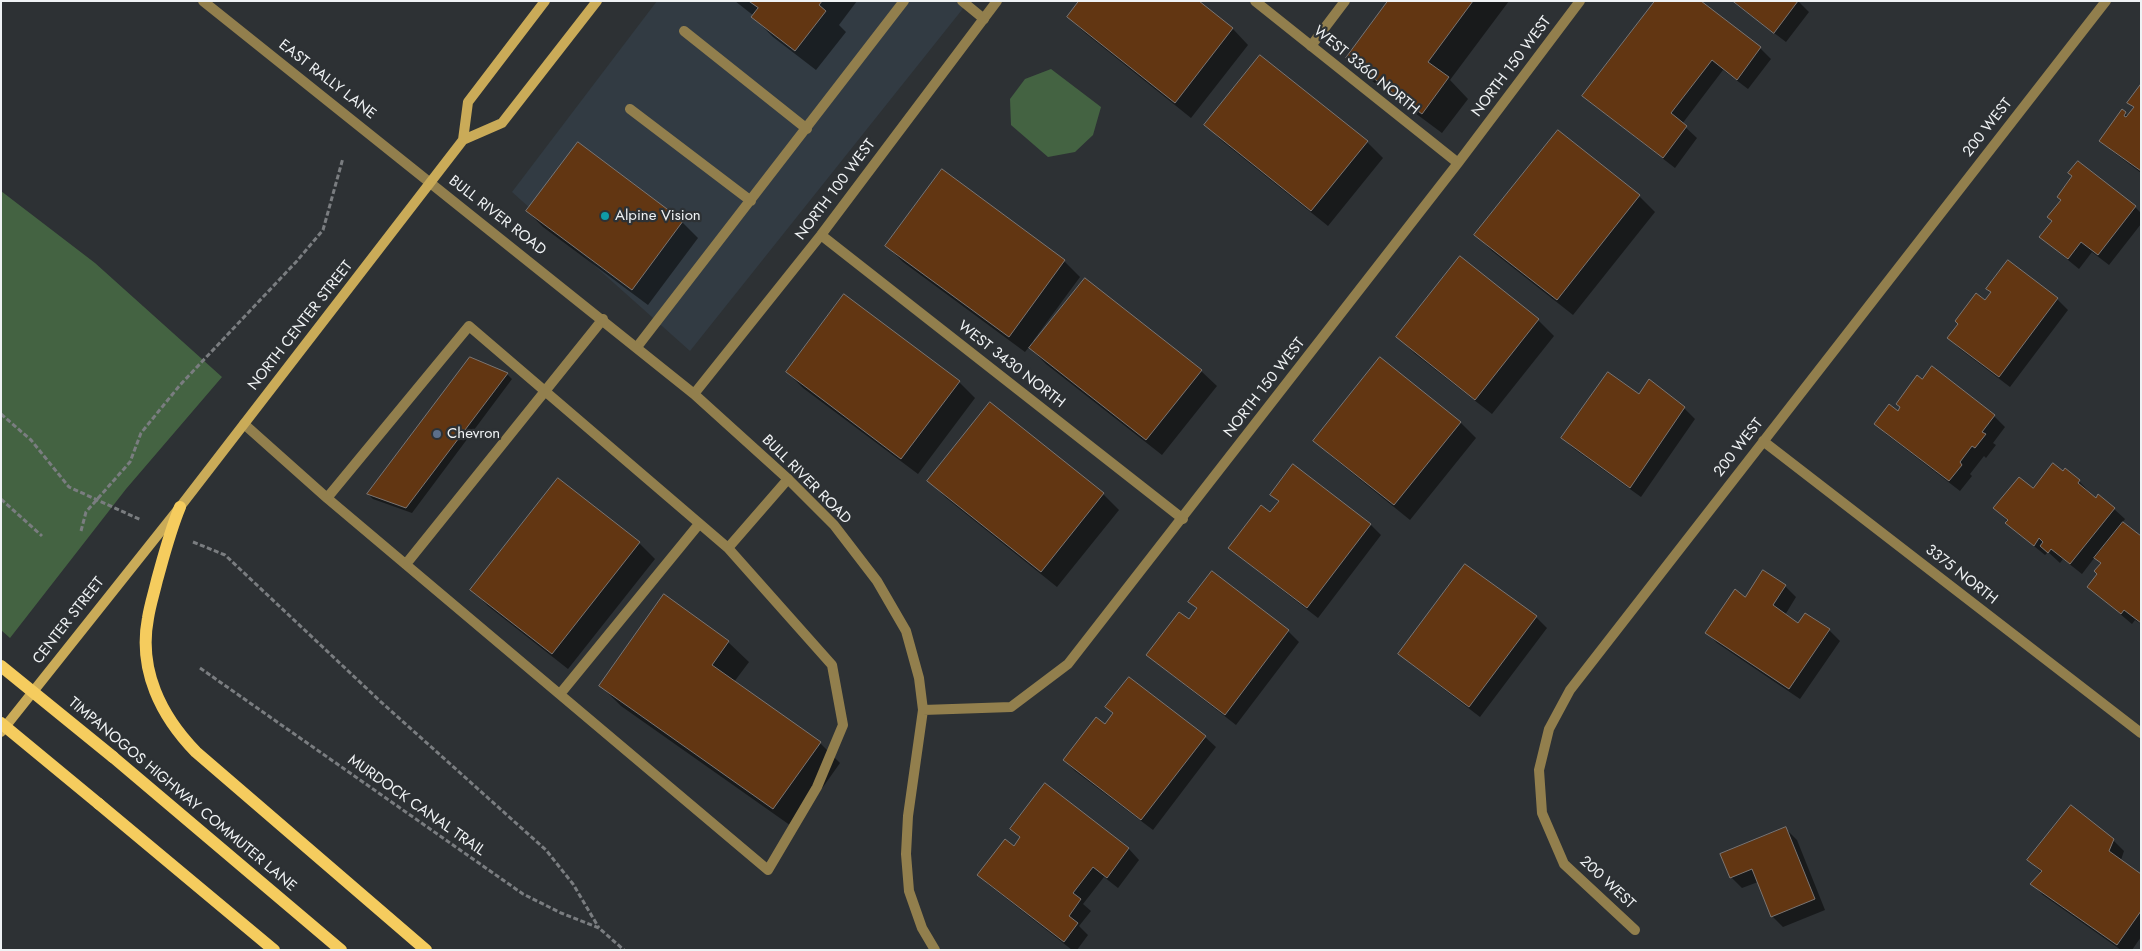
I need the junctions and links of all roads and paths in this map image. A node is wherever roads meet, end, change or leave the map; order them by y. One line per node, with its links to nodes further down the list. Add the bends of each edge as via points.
1 (203, 1): 19 (street, EAST RALLY LANE)
2 (546, 1): 16 (street, NORTH CENTER STREET, via 468,102)
3 (597, 1): 16 (street, NORTH CENTER STREET, via 502,123)
4 (904, 1): 15 (street)
5 (962, 1): 11 (street)
6 (997, 1): 11 (street, NORTH 100 WEST)
7 (1254, 1): 13 (street, WEST 3360 NORTH)
8 (1344, 1): 13 (street)
9 (1580, 1): 18 (street, NORTH 150 WEST)
10 (2106, 1): 28 (street, 200 WEST)
11 (984, 19): 21 (street, NORTH 100 WEST)
12 (684, 31): 15 (street)
13 (1310, 46): 18 (street, WEST 3360 NORTH)
14 (630, 109): 20 (street)
15 (807, 128): 20 (street)
16 (463, 140): 19 (street, NORTH CENTER STREET)
17 (343, 158): 32 (path, via 323,230 180,385 140,433 130,462)
18 (1458, 163): 34 (street, NORTH 150 WEST)
19 (431, 183): 22 (street, BULL RIVER ROAD); 27 (street, NORTH CENTER STREET)
20 (751, 202): 23 (street)
21 (821, 235): 25 (street, NORTH 100 WEST); 34 (street, WEST 3430 NORTH)
22 (603, 319): 23 (street, BULL RIVER ROAD); 24 (street)
23 (637, 347): 25 (street, BULL RIVER ROAD)
24 (544, 391): 30 (street, via 469,326); 35 (street); 40 (street)
25 (694, 394): 29 (street, BULL RIVER ROAD)
26 (1, 414): 32 (path, via 31,440 69,487)
27 (244, 424): 30 (street); 33 (street, NORTH CENTER STREET)
28 (1763, 441): 47 (street, 3375 NORTH); 49 (street, 200 WEST, via 1570,690 1549,729 1539,770 1542,813 1564,864)
29 (788, 479): 39 (street); 44 (street, BULL RIVER ROAD, via 834,525 877,581 906,631 920,678)
30 (327, 498): 40 (street)
31 (1, 499): 38 (path)
32 (97, 500): 36 (path, via 86,512); 37 (path)
33 (180, 507): 37 (main road)
34 (1183, 519): 44 (street, NORTH 150 WEST, via 1068,664 1011,707)
35 (699, 524): 39 (street); 43 (street)
36 (81, 531)
37 (165, 531): 46 (street, CENTER STREET); 48 (path, via 225,555 373,695 546,850 573,884); 52 (main road, via 148,618 147,664 163,710 177,733)
38 (42, 536)
39 (728, 548): 43 (street, via 832,665 843,726 817,787 768,870)
40 (406, 564): 43 (street)
41 (1, 666): 51 (main road, TIMPANOGOS HIGHWAY COMMUTER LANE, bridge)
42 (200, 668): 48 (path, MURDOCK CANAL TRAIL, via 523,894)
43 (560, 694)
44 (923, 710): 54 (street, BULL RIVER ROAD, via 906,854 909,892 922,928)
45 (1, 723): 50 (main road, bridge)
46 (1, 732)
47 (2141, 733)
48 (598, 928): 53 (path, MURDOCK CANAL TRAIL)
49 (1635, 930)
50 (274, 950)
51 (341, 950)
52 (426, 950)
53 (624, 950)
54 (935, 950)

